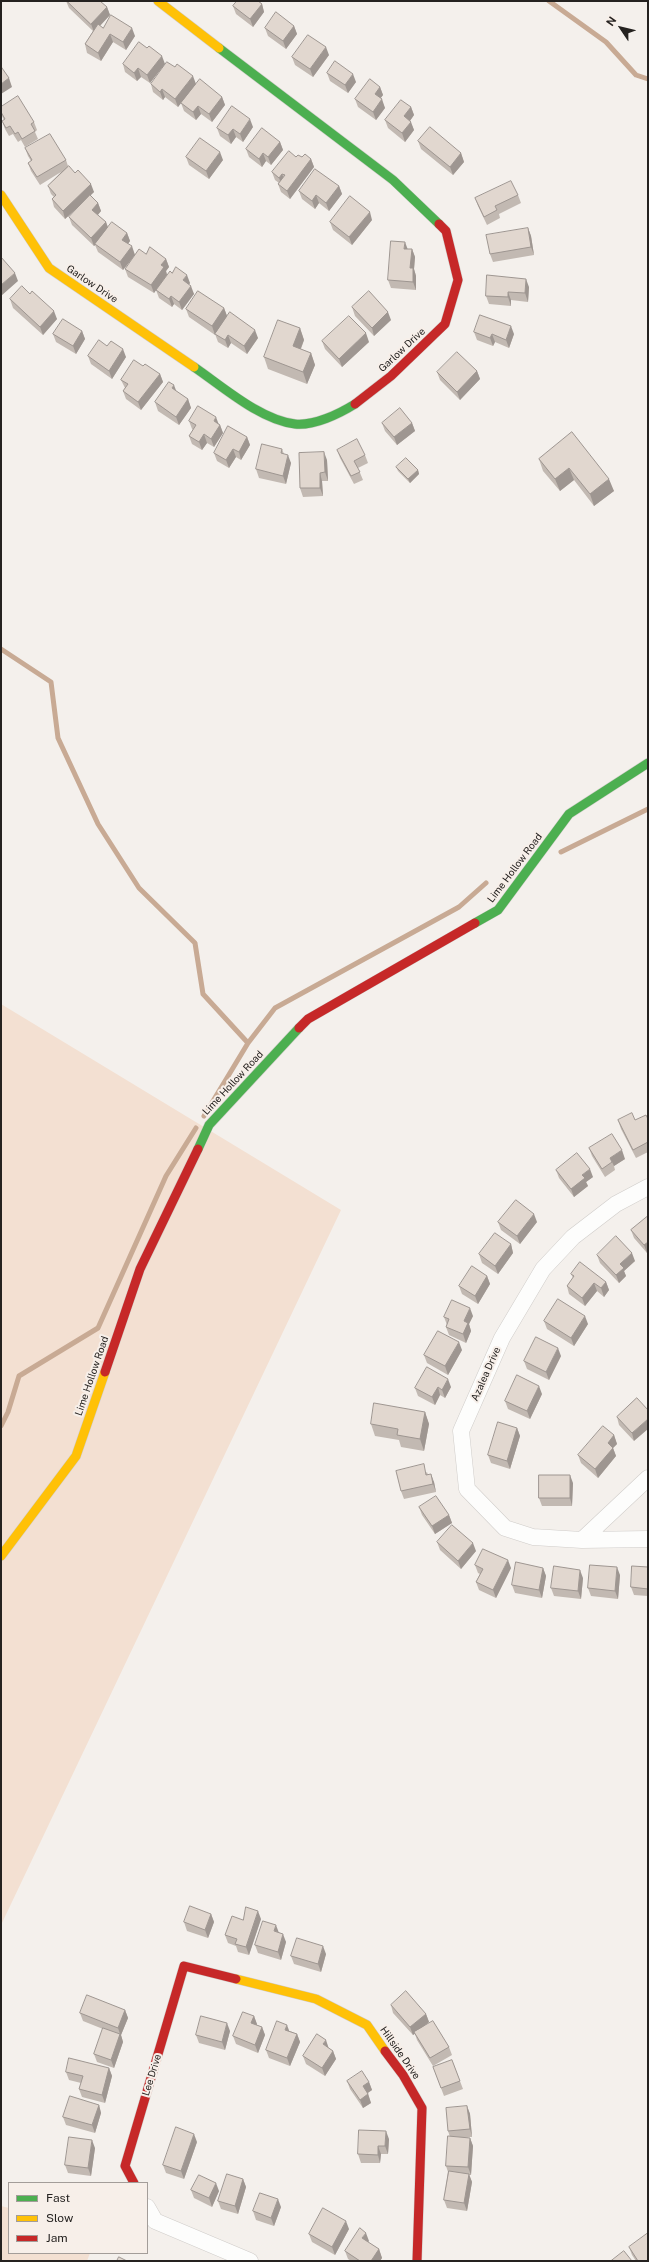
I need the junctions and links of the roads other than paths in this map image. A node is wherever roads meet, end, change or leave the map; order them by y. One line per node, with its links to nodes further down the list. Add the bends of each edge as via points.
1 (158, 1): 2 (street, Garlow Drive, via 394,180 446,231 458,280 445,324 391,376 354,405 327,419 295,424 286,422 261,413 48,268)
2 (1, 195)
3 (648, 763): 8 (street, Lime Hollow Road, via 569,814 498,910 308,1019 209,1125 140,1269 76,1456)
4 (648, 1187): 7 (street, Azalea Drive, via 616,1204 573,1237 543,1269 502,1338 461,1431 467,1489 505,1528 534,1537)
5 (648, 1478): 7 (street)
6 (648, 1539): 7 (street, Azalea Drive)
7 (582, 1540)
8 (1, 1556)
9 (184, 1966): 10 (street, Lee Drive, via 125,2166); 13 (street, Hillside Drive, via 316,1999 367,2026 403,2075 422,2108)
10 (133, 2182)
11 (148, 2209): 12 (street, via 155,2222)
12 (250, 2261)
13 (417, 2261)

